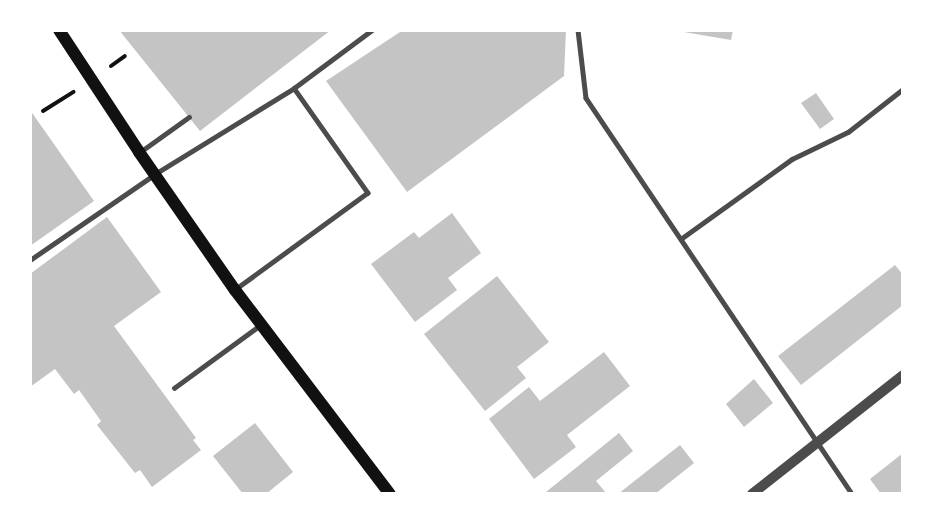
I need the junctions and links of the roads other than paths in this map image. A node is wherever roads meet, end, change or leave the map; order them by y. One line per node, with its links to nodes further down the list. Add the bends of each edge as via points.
1 (59, 30): 7 (main road)
2 (372, 30): 4 (lane)
3 (578, 30): 9 (lane, via 586,98)
4 (294, 88): 8 (lane); 11 (lane, via 368,193)
5 (903, 89): 9 (lane, via 848,132 792,159)
6 (189, 117): 7 (lane)
7 (140, 152): 8 (main road)
8 (155, 174): 10 (lane); 11 (main road)
9 (682, 238): 15 (lane)
10 (30, 260)
11 (235, 290): 12 (main road)
12 (261, 324): 14 (lane); 16 (main road)
13 (903, 375): 15 (street)
14 (174, 388)
15 (817, 443): 17 (street); 18 (lane)
16 (390, 494)
17 (752, 494)
18 (852, 494)

